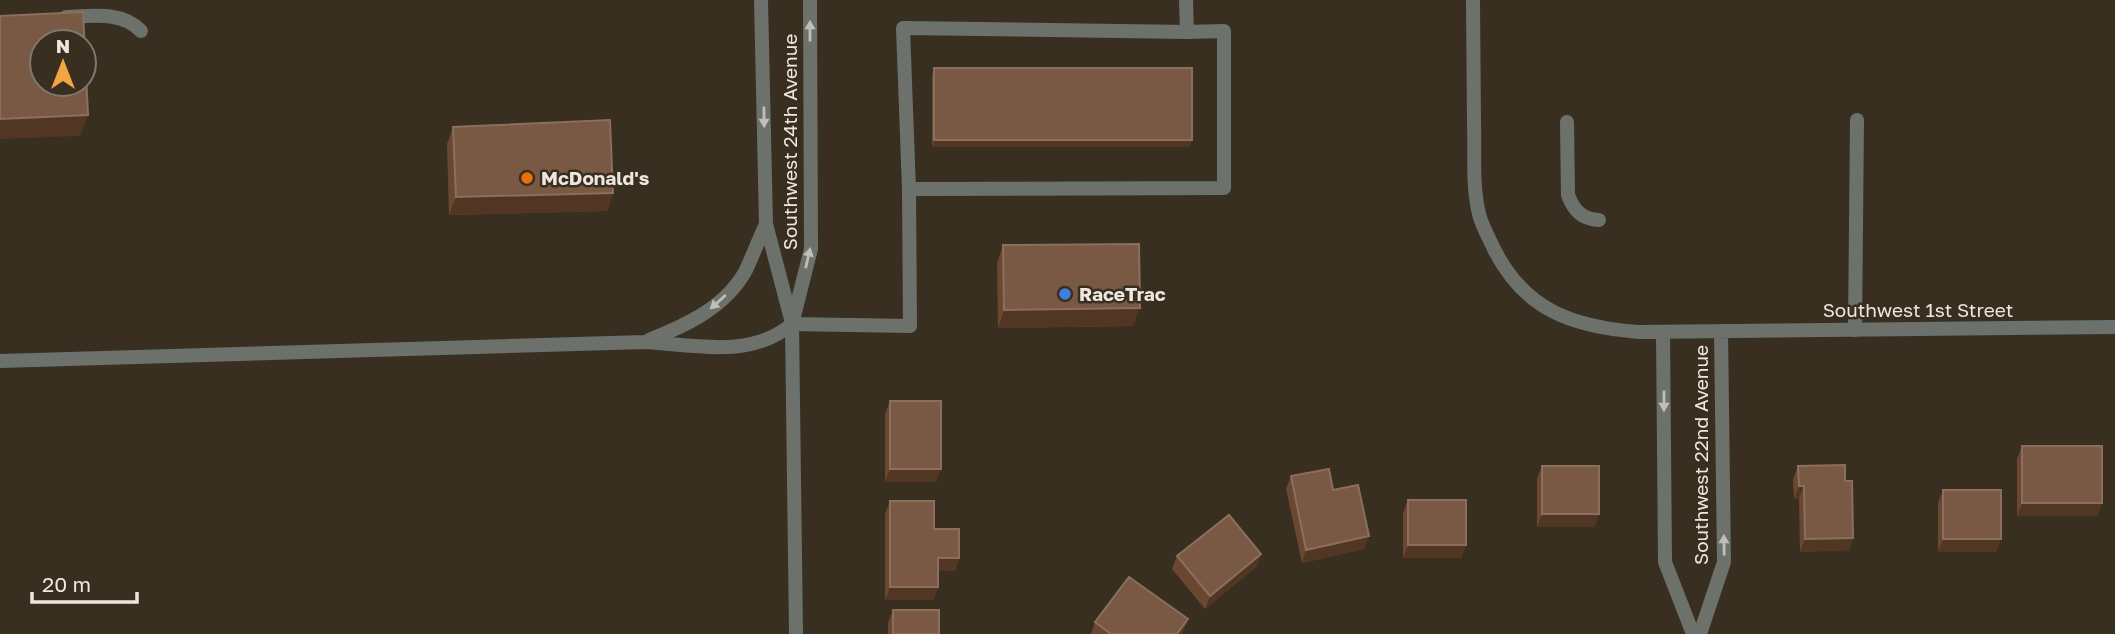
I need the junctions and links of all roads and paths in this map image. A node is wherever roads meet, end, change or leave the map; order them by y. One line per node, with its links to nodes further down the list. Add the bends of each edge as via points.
1 (761, 0): 12 (street, Southwest 24th Avenue, one-way to 12)
2 (810, 0): 13 (street, Southwest 24th Avenue, one-way to 2, via 811,249)
3 (1186, 0): 7 (street)
4 (1472, 0): 17 (street, Southwest 22nd Avenue, via 1479,214 1498,258 1526,295 1544,308 1590,326)
5 (53, 17): 6 (street, via 105,16 132,21)
6 (141, 31)
7 (1187, 32): 10 (street, via 903,28); 10 (street, via 1224,31 1224,188)
8 (1857, 120): 15 (street)
9 (1567, 122): 11 (street, via 1567,195 1583,217)
10 (909, 189): 13 (street, via 910,326)
11 (1599, 220)
12 (766, 224): 13 (street, Southwest 24th Avenue); 18 (street, one-way to 18, via 745,272 731,291 687,325)
13 (792, 324): 18 (street, via 759,344 735,348); 20 (street, Southwest 24th Avenue)
14 (2115, 327): 15 (street, Southwest 1st Street)
15 (1855, 330): 16 (street, Southwest 1st Street)
16 (1720, 331): 17 (street, Southwest 22nd Avenue); 22 (street, Southwest 22nd Avenue, one-way to 16, via 1724,562)
17 (1663, 332): 21 (street, Southwest 22nd Avenue, one-way to 21, via 1665,562)
18 (645, 342): 19 (street)
19 (0, 361)
20 (796, 634)
21 (1693, 634)
22 (1700, 634)

